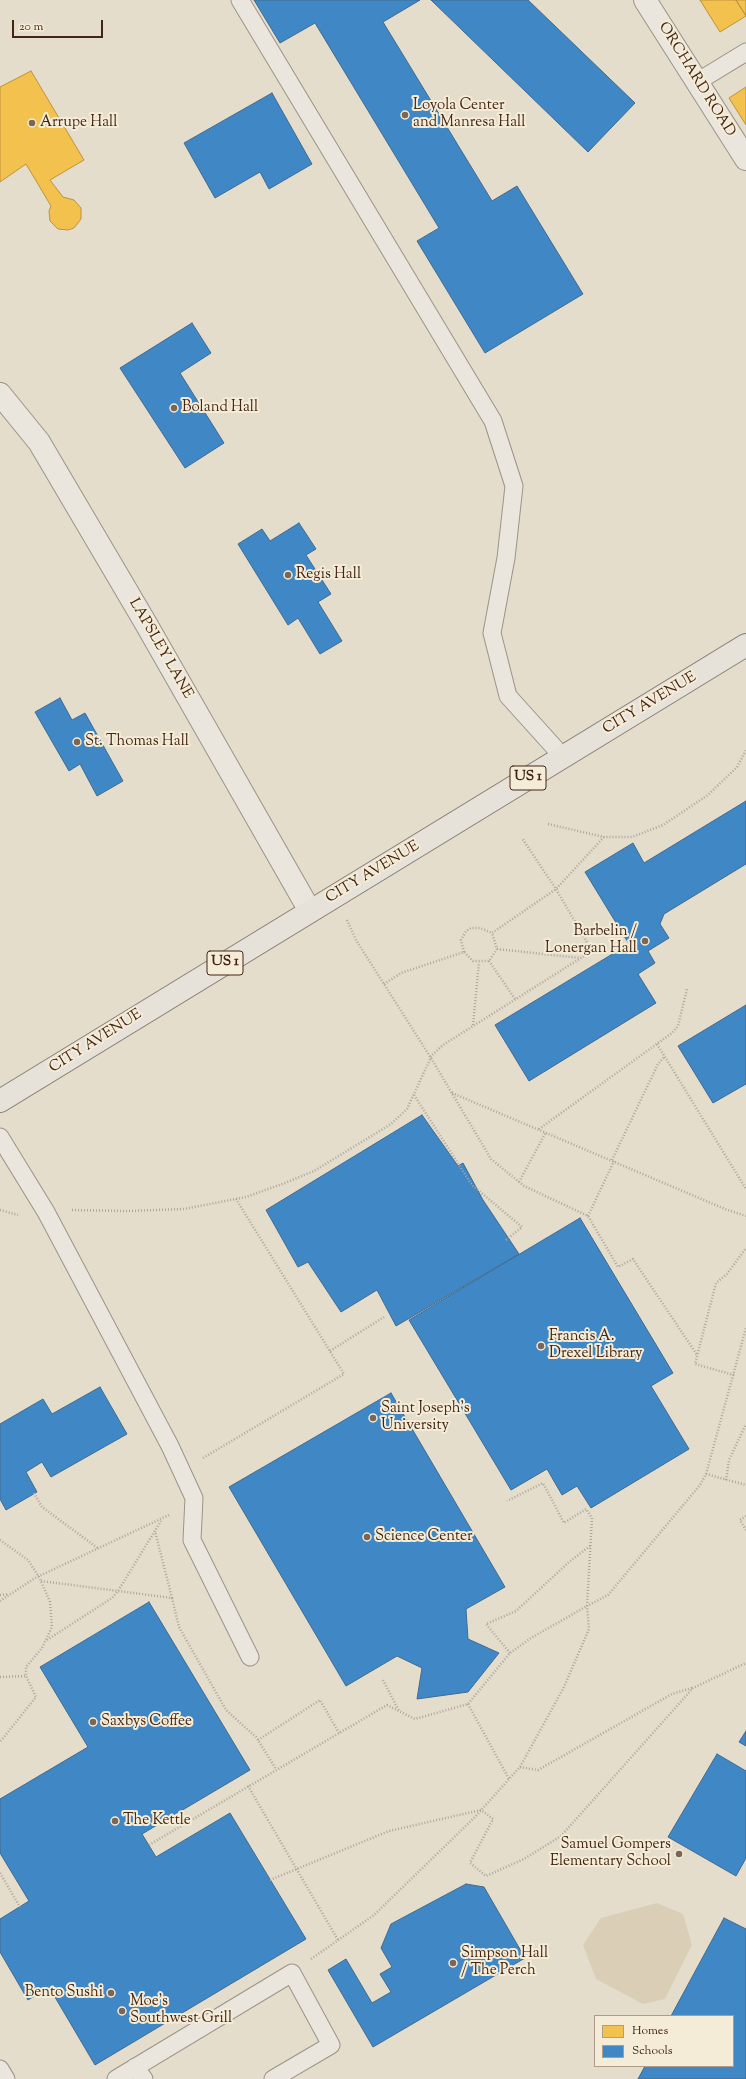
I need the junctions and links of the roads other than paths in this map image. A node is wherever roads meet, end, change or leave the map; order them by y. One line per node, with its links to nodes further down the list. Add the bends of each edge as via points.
1 (240, 0): 8 (lane, via 493,421 514,486 506,558 492,633 508,696)
2 (645, 0): 4 (street, ORCHARD ROAD)
3 (746, 52): 4 (lane)
4 (698, 82): 5 (street, ORCHARD ROAD)
5 (746, 159)
6 (0, 394): 9 (street, LAPSLEY LANE, via 39,442)
7 (746, 645): 8 (highway, CITY AVENUE / US 1)
8 (563, 757): 9 (highway, CITY AVENUE / US 1)
9 (310, 911): 10 (highway, CITY AVENUE / US 1)
10 (0, 1101)
11 (0, 1137): 12 (lane, via 46,1212 170,1446 194,1498 192,1540)
12 (250, 1657)
13 (0, 2069): 15 (lane)
14 (140, 2073): 16 (lane); 17 (lane, via 292,1973 331,2045)
15 (6, 2079)
16 (116, 2079)
17 (273, 2079)

